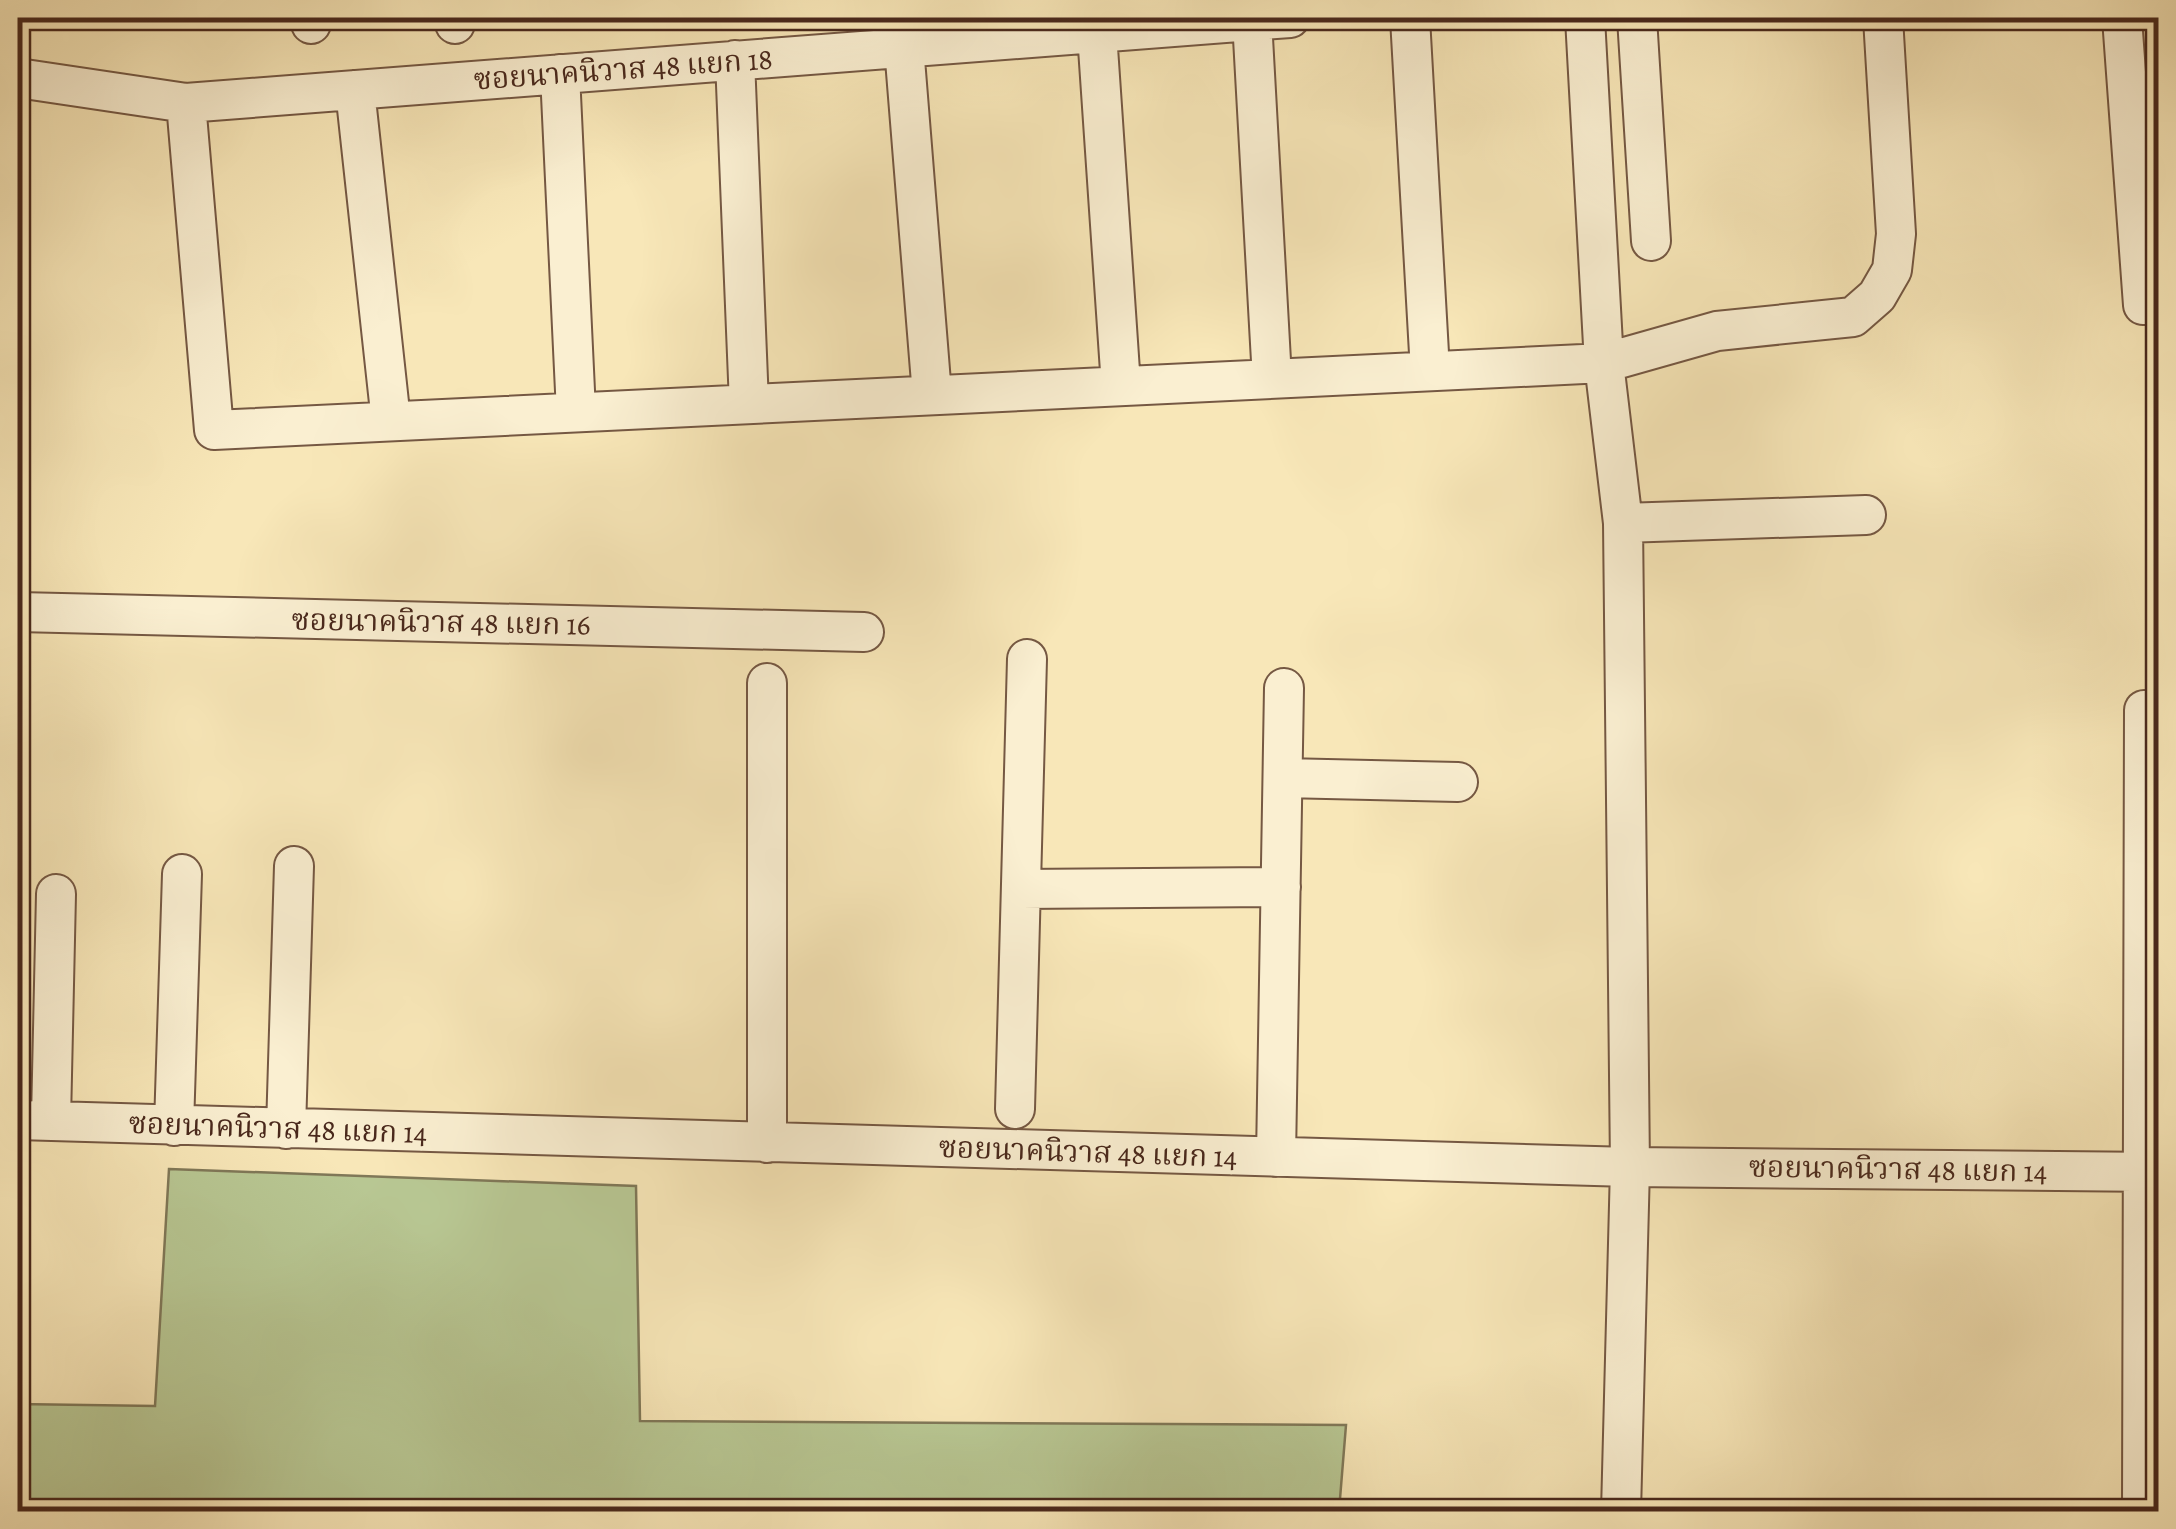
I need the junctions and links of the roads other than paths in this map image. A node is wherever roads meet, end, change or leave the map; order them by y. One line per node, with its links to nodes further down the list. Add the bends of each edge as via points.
1 (1290, 18): 7 (street, ซอยนาคนิวาส 48 แยก 18)
2 (1410, 18): 18 (street)
3 (1585, 18): 17 (street)
4 (1637, 18): 15 (street)
5 (1883, 18): 17 (street, via 1896,234 1892,270 1877,296 1853,317 1716,331)
6 (2122, 18): 16 (street)
7 (1252, 20): 8 (street, ซอยนาคนิวาส 48 แยก 18); 19 (street)
8 (1097, 33): 9 (street, ซอยนาคนิวาส 48 แยก 18); 20 (street)
9 (904, 47): 10 (street, ซอยนาคนิวาส 48 แยก 18); 21 (street)
10 (735, 60): 11 (street, ซอยนาคนิวาส 48 แยก 18); 22 (street)
11 (560, 74): 13 (street, ซอยนาคนิวาส 48 แยก 18); 23 (street)
12 (18, 78): 14 (street, ซอยนาคนิวาส 48 แยก 18)
13 (354, 90): 14 (street, ซอยนาคนิวาส 48 แยก 18); 24 (street)
14 (186, 102): 24 (street, via 214,430)
15 (1651, 241)
16 (2143, 305)
17 (1604, 363): 18 (street); 26 (street)
18 (1430, 371): 19 (street)
19 (1272, 379): 20 (street)
20 (1121, 386): 21 (street)
21 (932, 395): 22 (street)
22 (749, 404): 23 (street)
23 (576, 412): 24 (street)
24 (390, 421)
25 (1866, 515): 26 (street)
26 (1623, 523): 46 (street)
27 (18, 612): 28 (street, ซอยนาคนิวาส 48 แยก 16)
28 (864, 632)
29 (1027, 659): 38 (street)
30 (767, 683): 44 (street)
31 (1284, 688): 33 (street)
32 (2144, 710): 47 (street)
33 (1283, 778): 34 (street); 37 (street)
34 (1458, 782)
35 (294, 866): 43 (street)
36 (182, 874): 42 (street)
37 (1281, 887): 38 (street); 45 (street)
38 (1021, 888): 40 (street)
39 (56, 894): 41 (street)
40 (1015, 1108)
41 (34, 1120): 42 (street, ซอยนาคนิวาส 48 แยก 14)
42 (174, 1126): 43 (street, ซอยนาคนิวาส 48 แยก 14)
43 (286, 1130): 44 (street, ซอยนาคนิวาส 48 แยก 14)
44 (767, 1143): 45 (street, ซอยนาคนิวาส 48 แยก 14)
45 (1276, 1157): 46 (street, ซอยนาคนิวาส 48 แยก 14)
46 (1630, 1167): 47 (street, ซอยนาคนิวาส 48 แยก 14); 48 (street)
47 (2151, 1172): 49 (street)
48 (1621, 1512)
49 (2142, 1512)

